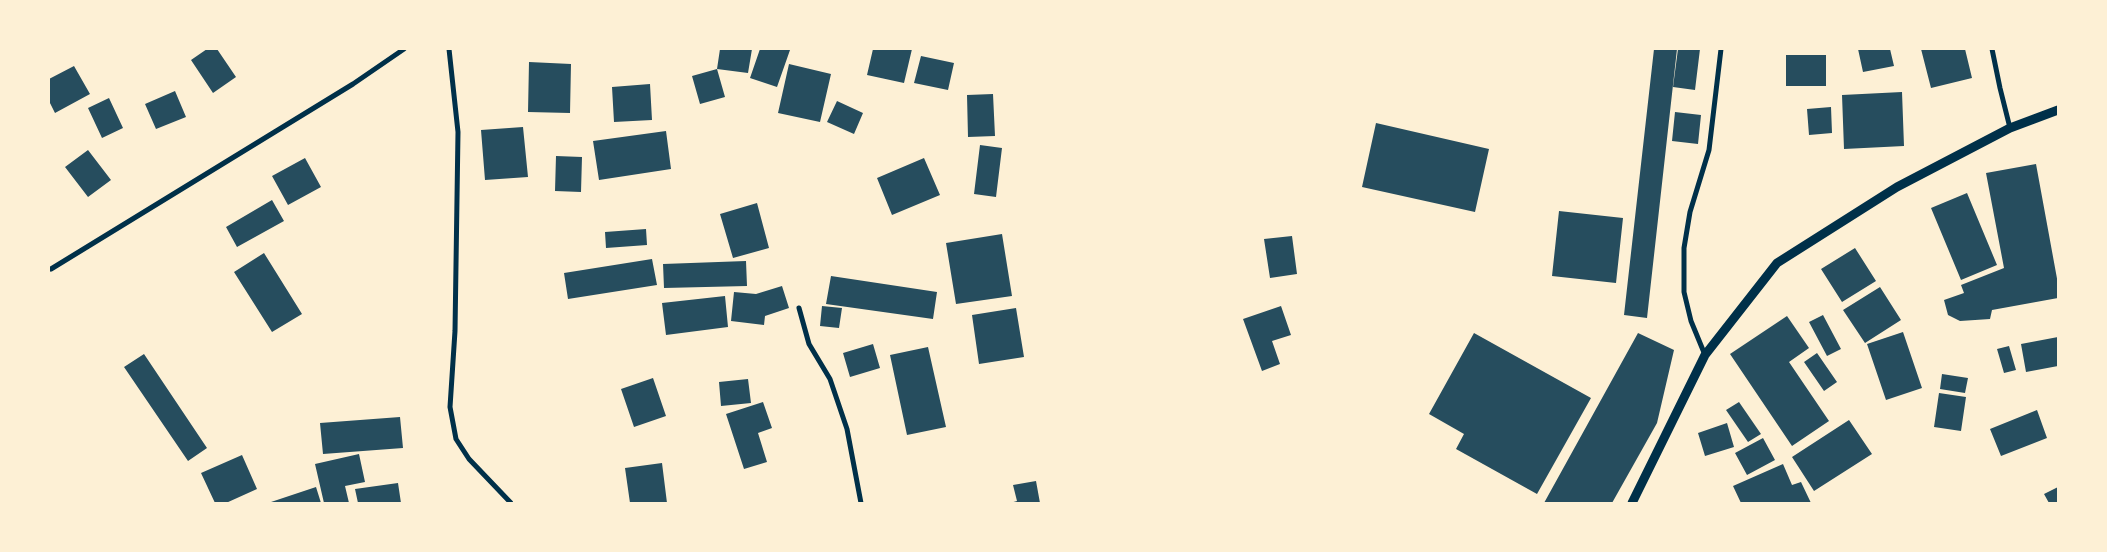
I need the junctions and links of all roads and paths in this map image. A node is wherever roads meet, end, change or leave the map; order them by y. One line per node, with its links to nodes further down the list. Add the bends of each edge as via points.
1 (404, 49): 7 (street)
2 (450, 49): 10 (street, via 458,132 455,331 450,407 456,439 469,459)
3 (1721, 49): 9 (street, via 1708,150 1690,212 1684,248 1684,292 1691,321)
4 (1992, 49): 6 (street)
5 (2058, 110): 6 (street)
6 (2010, 128): 9 (street, via 1897,188 1777,263)
7 (51, 269)
8 (799, 308): 11 (street, via 809,344 830,380 847,429)
9 (1705, 355): 12 (street)
10 (511, 503)
11 (861, 503)
12 (1632, 503)

